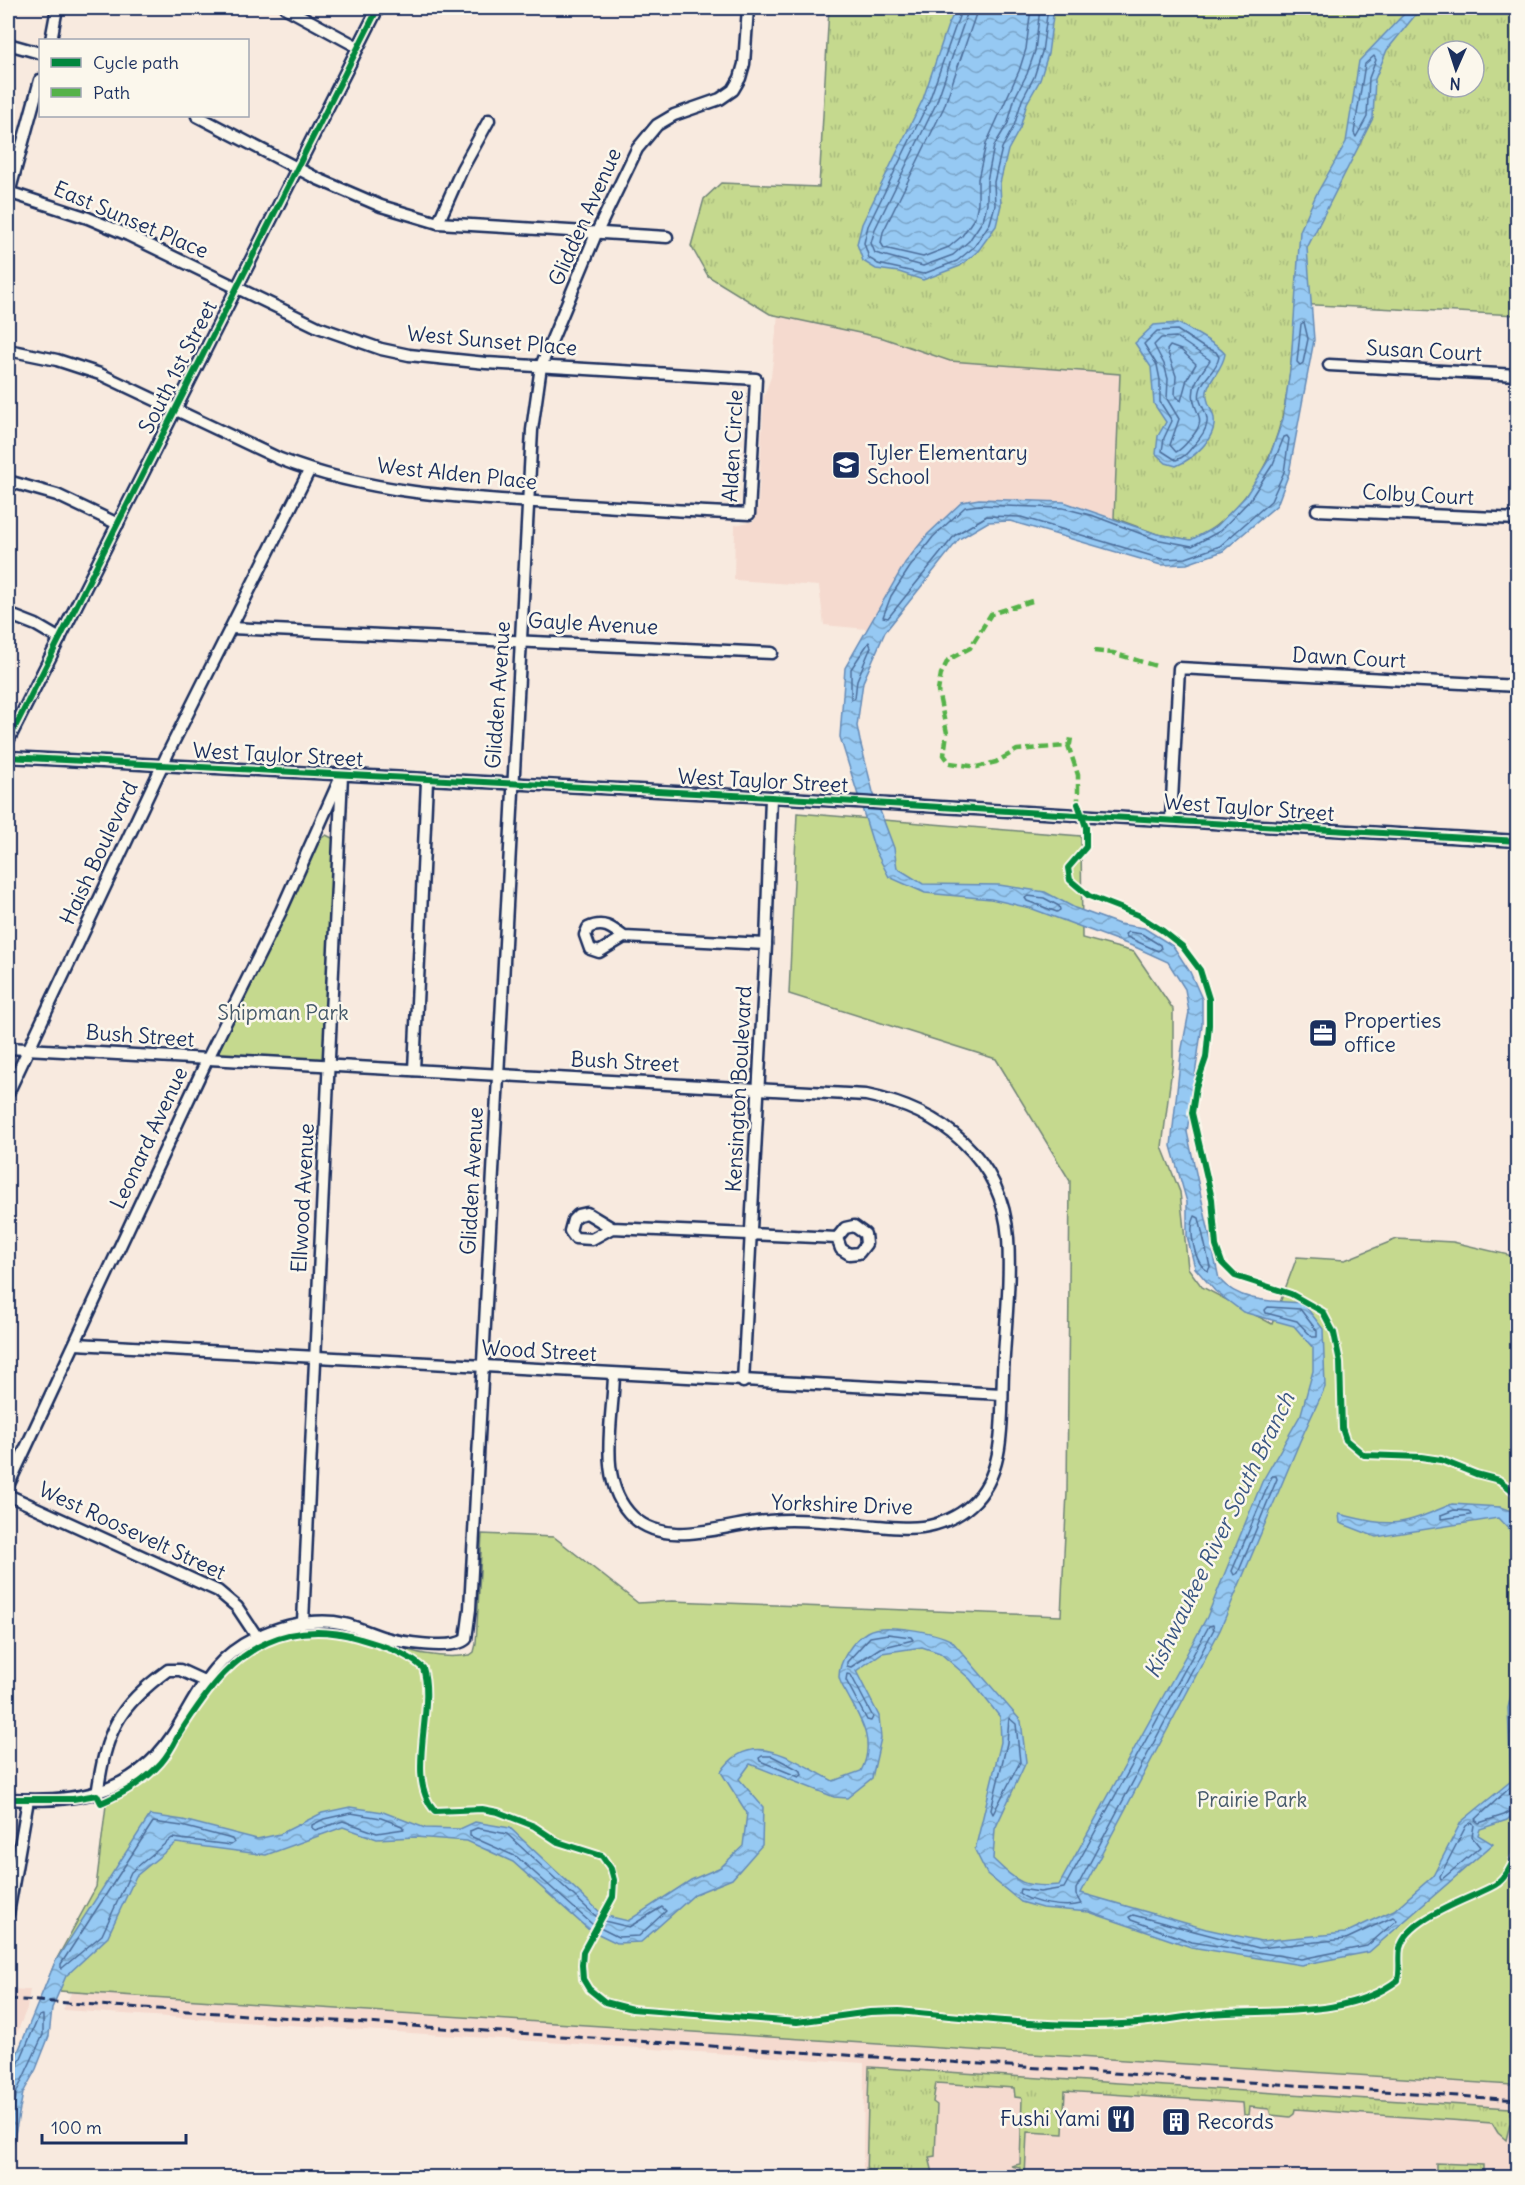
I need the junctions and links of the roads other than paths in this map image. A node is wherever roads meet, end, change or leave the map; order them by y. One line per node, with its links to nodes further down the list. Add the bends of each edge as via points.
1 (57, 8): 5 (street)
2 (286, 8): 7 (street)
3 (378, 8): 7 (street, South 1st Street)
4 (748, 8): 15 (street, Glidden Avenue, via 744,64 733,90 720,99 674,115 652,129 637,149)
5 (51, 39)
6 (8, 44): 8 (street)
7 (358, 47): 12 (street, South 1st Street)
8 (39, 52)
9 (39, 84): 13 (street)
10 (199, 117): 12 (street)
11 (489, 120): 14 (street)
12 (299, 167): 14 (street, via 381,206); 17 (street, South 1st Street)
13 (8, 193): 17 (street, East Sunset Place, via 88,218)
14 (438, 223): 15 (street)
15 (596, 234): 16 (street); 20 (street, Glidden Avenue)
16 (667, 237)
17 (237, 287): 20 (street, West Sunset Place, via 318,327 381,349 438,359); 23 (street, South 1st Street)
18 (8, 350): 23 (street, West Alden Place, via 86,369)
19 (1329, 365): 21 (street, Susan Court)
20 (541, 366): 22 (street, West Sunset Place); 26 (street, Glidden Avenue)
21 (1518, 375)
22 (721, 377): 28 (street, Alden Circle, via 756,379)
23 (176, 409): 24 (street, West Alden Place); 30 (street, South 1st Street)
24 (309, 471): 26 (street, West Alden Place, via 420,494); 32 (street, Haish Boulevard)
25 (8, 481): 30 (street, via 57,495)
26 (528, 502): 28 (street, West Alden Place); 34 (street, Glidden Avenue)
27 (1317, 510): 29 (street, Colby Court)
28 (749, 514)
29 (1518, 519)
30 (118, 524): 33 (street, South 1st Street)
31 (8, 614): 33 (street)
32 (231, 628): 34 (street, Gayle Avenue); 39 (street, Haish Boulevard)
33 (60, 639): 37 (street, South 1st Street)
34 (521, 640): 35 (street, Gayle Avenue); 42 (street, Glidden Avenue)
35 (772, 653)
36 (1518, 686): 44 (street, Dawn Court, via 1179,668)
37 (8, 741)
38 (8, 757): 39 (street, West Taylor Street)
39 (162, 765): 40 (street, West Taylor Street); 49 (street, Haish Boulevard)
40 (342, 775): 41 (street, West Taylor Street); 50 (street, Leonard Avenue, via 281,911); 51 (street, Ellwood Avenue)
41 (426, 781): 42 (street, West Taylor Street); 52 (street)
42 (512, 786): 43 (street, West Taylor Street); 53 (street, Glidden Avenue)
43 (771, 797): 44 (street, West Taylor Street); 47 (street, Kensington Boulevard)
44 (1171, 819): 45 (street, West Taylor Street)
45 (1518, 841)
46 (624, 937): 47 (street)
47 (766, 944): 54 (street, Kensington Boulevard)
48 (8, 1048): 49 (street, Bush Street)
49 (28, 1049): 50 (street, Bush Street); 55 (street, Haish Boulevard)
50 (207, 1060): 51 (street, Bush Street); 59 (street, Leonard Avenue)
51 (329, 1065): 52 (street, Bush Street); 60 (street, Ellwood Avenue)
52 (414, 1070): 53 (street, Bush Street)
53 (497, 1074): 54 (street, Bush Street); 61 (street, Glidden Avenue)
54 (758, 1089): 57 (street, Kensington Boulevard); 64 (street, Bush Street, via 866,1095 898,1102 938,1121 972,1152 997,1193 1008,1238)
55 (8, 1093)
56 (612, 1228): 57 (street)
57 (752, 1234): 58 (street); 63 (street, Kensington Boulevard)
58 (837, 1238)
59 (75, 1344): 60 (street, Wood Street); 65 (street, Leonard Avenue)
60 (315, 1357): 61 (street, Wood Street); 67 (street, Ellwood Avenue)
61 (482, 1368): 62 (street, Wood Street); 67 (street, Glidden Avenue, via 466,1639 447,1645 382,1637 347,1624)
62 (614, 1375): 63 (street, Wood Street); 64 (street, Yorkshire Drive, via 612,1486 624,1508 637,1521 671,1533 784,1520 918,1528 952,1518 974,1502 990,1479 998,1454)
63 (743, 1382): 64 (street, Wood Street)
64 (1002, 1394)
65 (8, 1486)
66 (8, 1495): 68 (street, West Roosevelt Street, via 218,1591 237,1607)
67 (303, 1622): 68 (street)
68 (256, 1637): 69 (street, via 220,1661)
69 (204, 1681): 70 (street, via 162,1749 143,1768); 70 (street, via 180,1670 168,1670 132,1700 109,1735)
70 (97, 1795): 72 (street)
71 (8, 1799): 72 (street)
72 (28, 1800): 73 (street)
73 (8, 1914)

